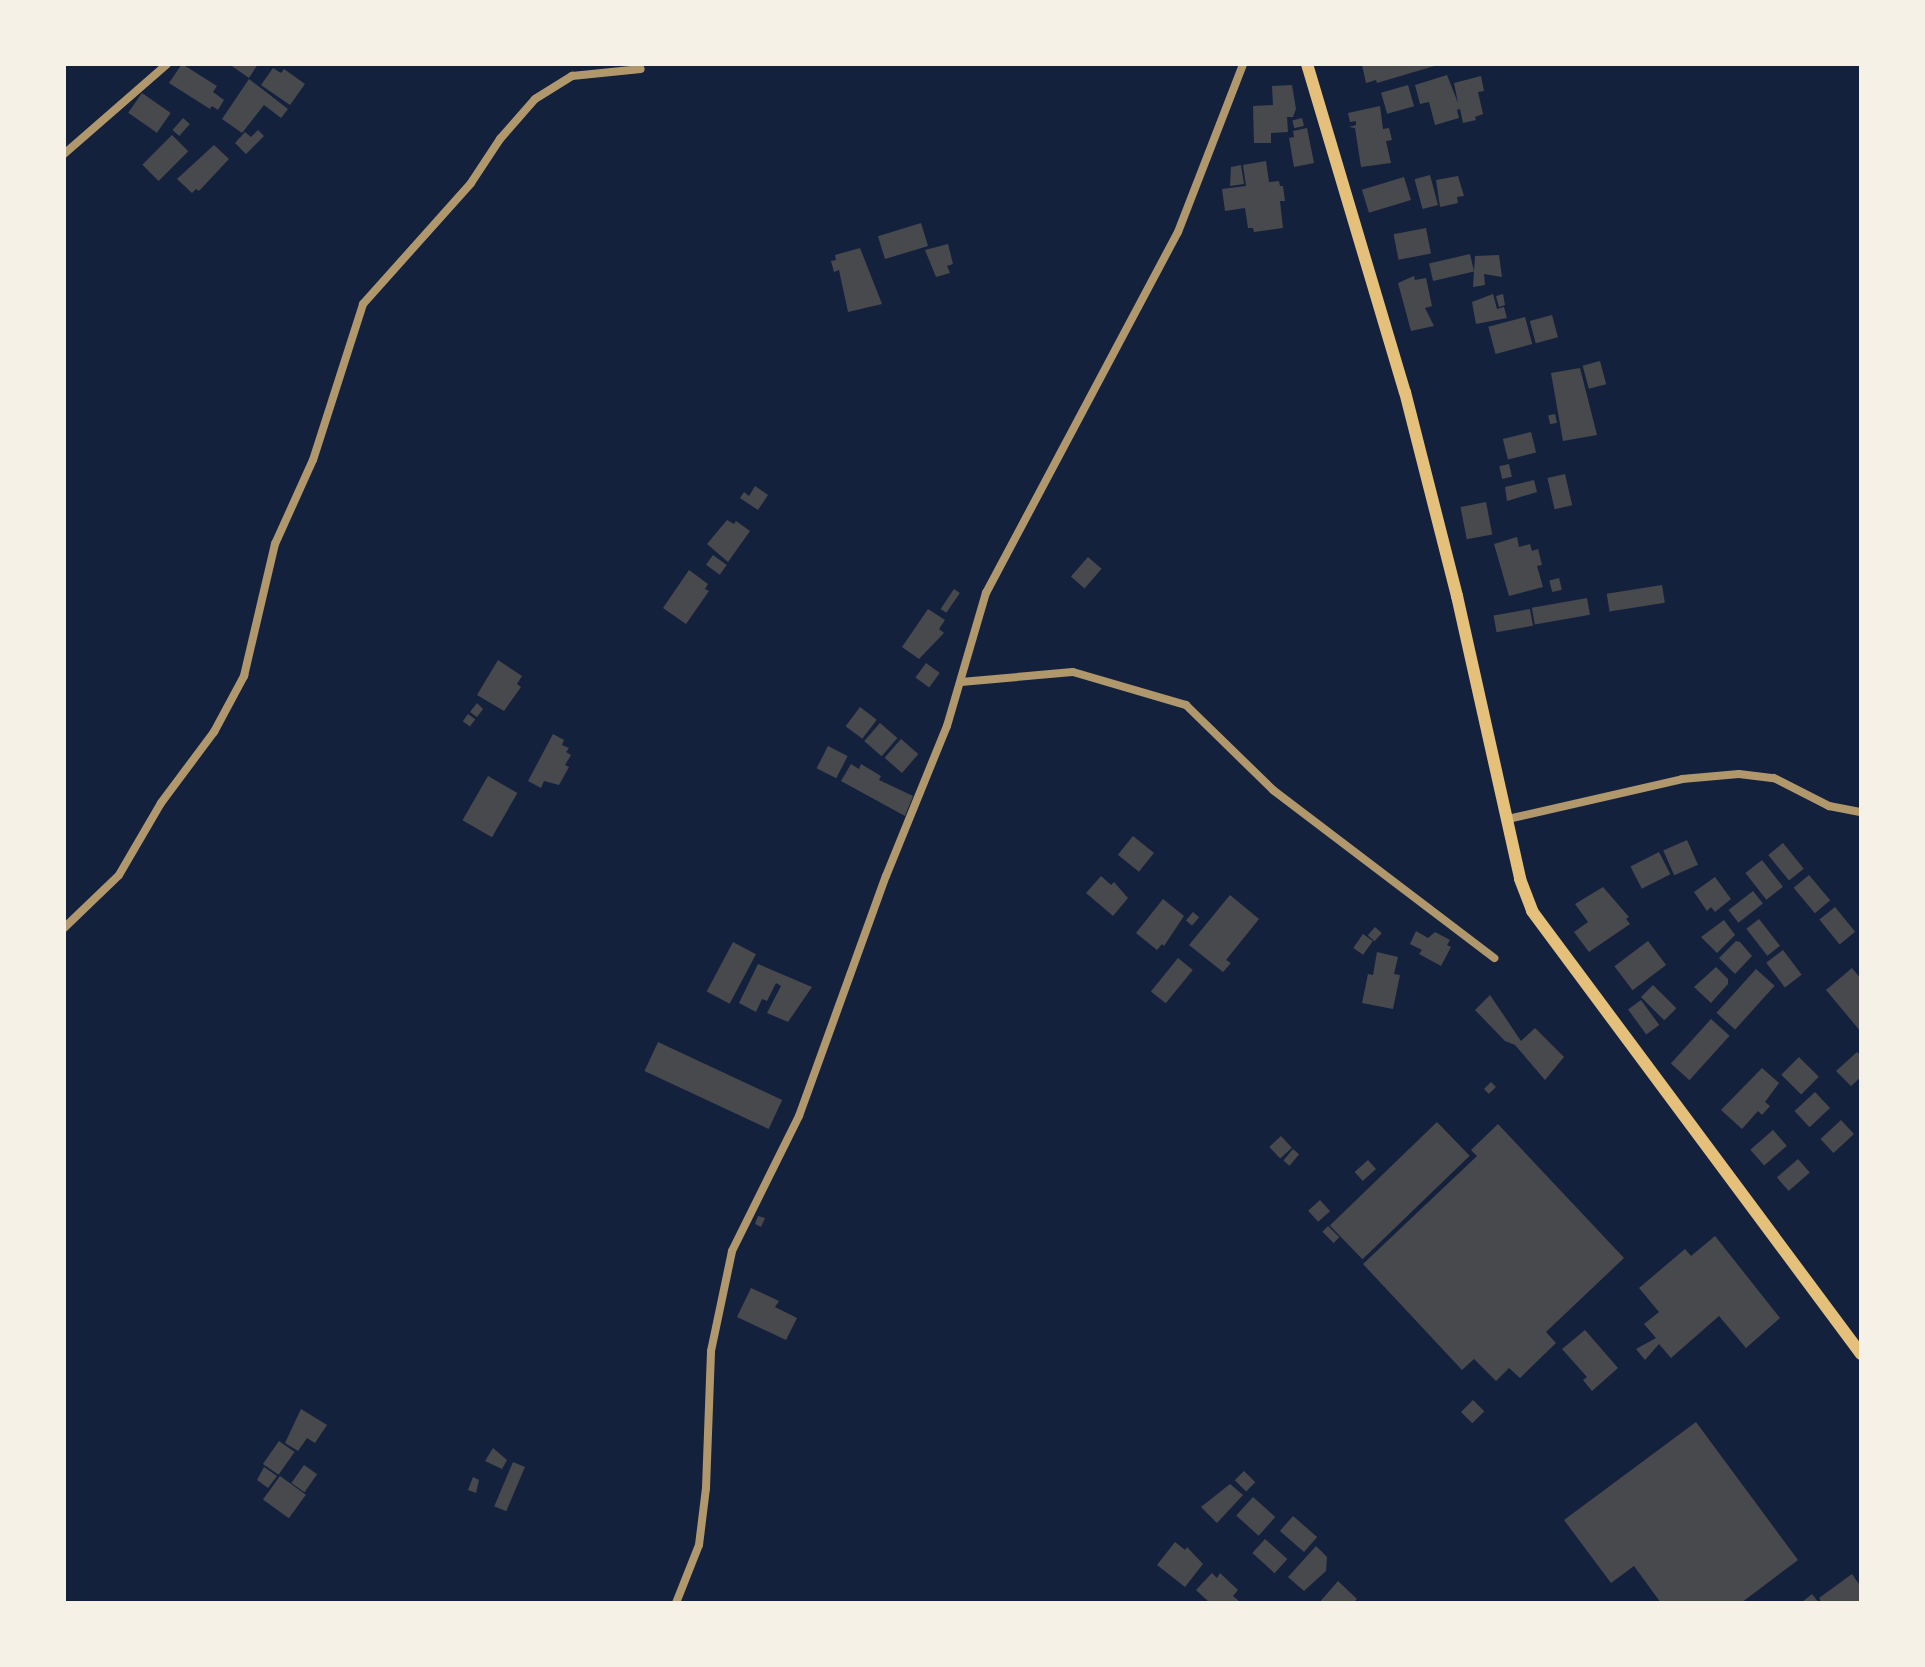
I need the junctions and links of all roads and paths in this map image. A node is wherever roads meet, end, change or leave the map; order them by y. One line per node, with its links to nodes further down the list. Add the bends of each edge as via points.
1 (167, 64): 5 (street)
2 (1243, 64): 6 (street, via 1178,232 986,593)
3 (1307, 64): 8 (main road, via 1405,392)
4 (641, 69): 9 (street, via 572,76 535,99 471,183 363,304 313,460 275,544 244,676 214,732 161,803 119,875)
5 (64, 154)
6 (961, 682): 10 (street, via 1073,672 1186,705 1273,790); 12 (street, via 799,1116 726,1268 711,1351 699,1545)
7 (1861, 812): 8 (street, via 1829,806 1774,778 1739,774 1682,779)
8 (1508, 819): 11 (main road, via 1532,911)
9 (64, 928)
10 (1494, 958)
11 (1861, 1354)
12 (676, 1603)

